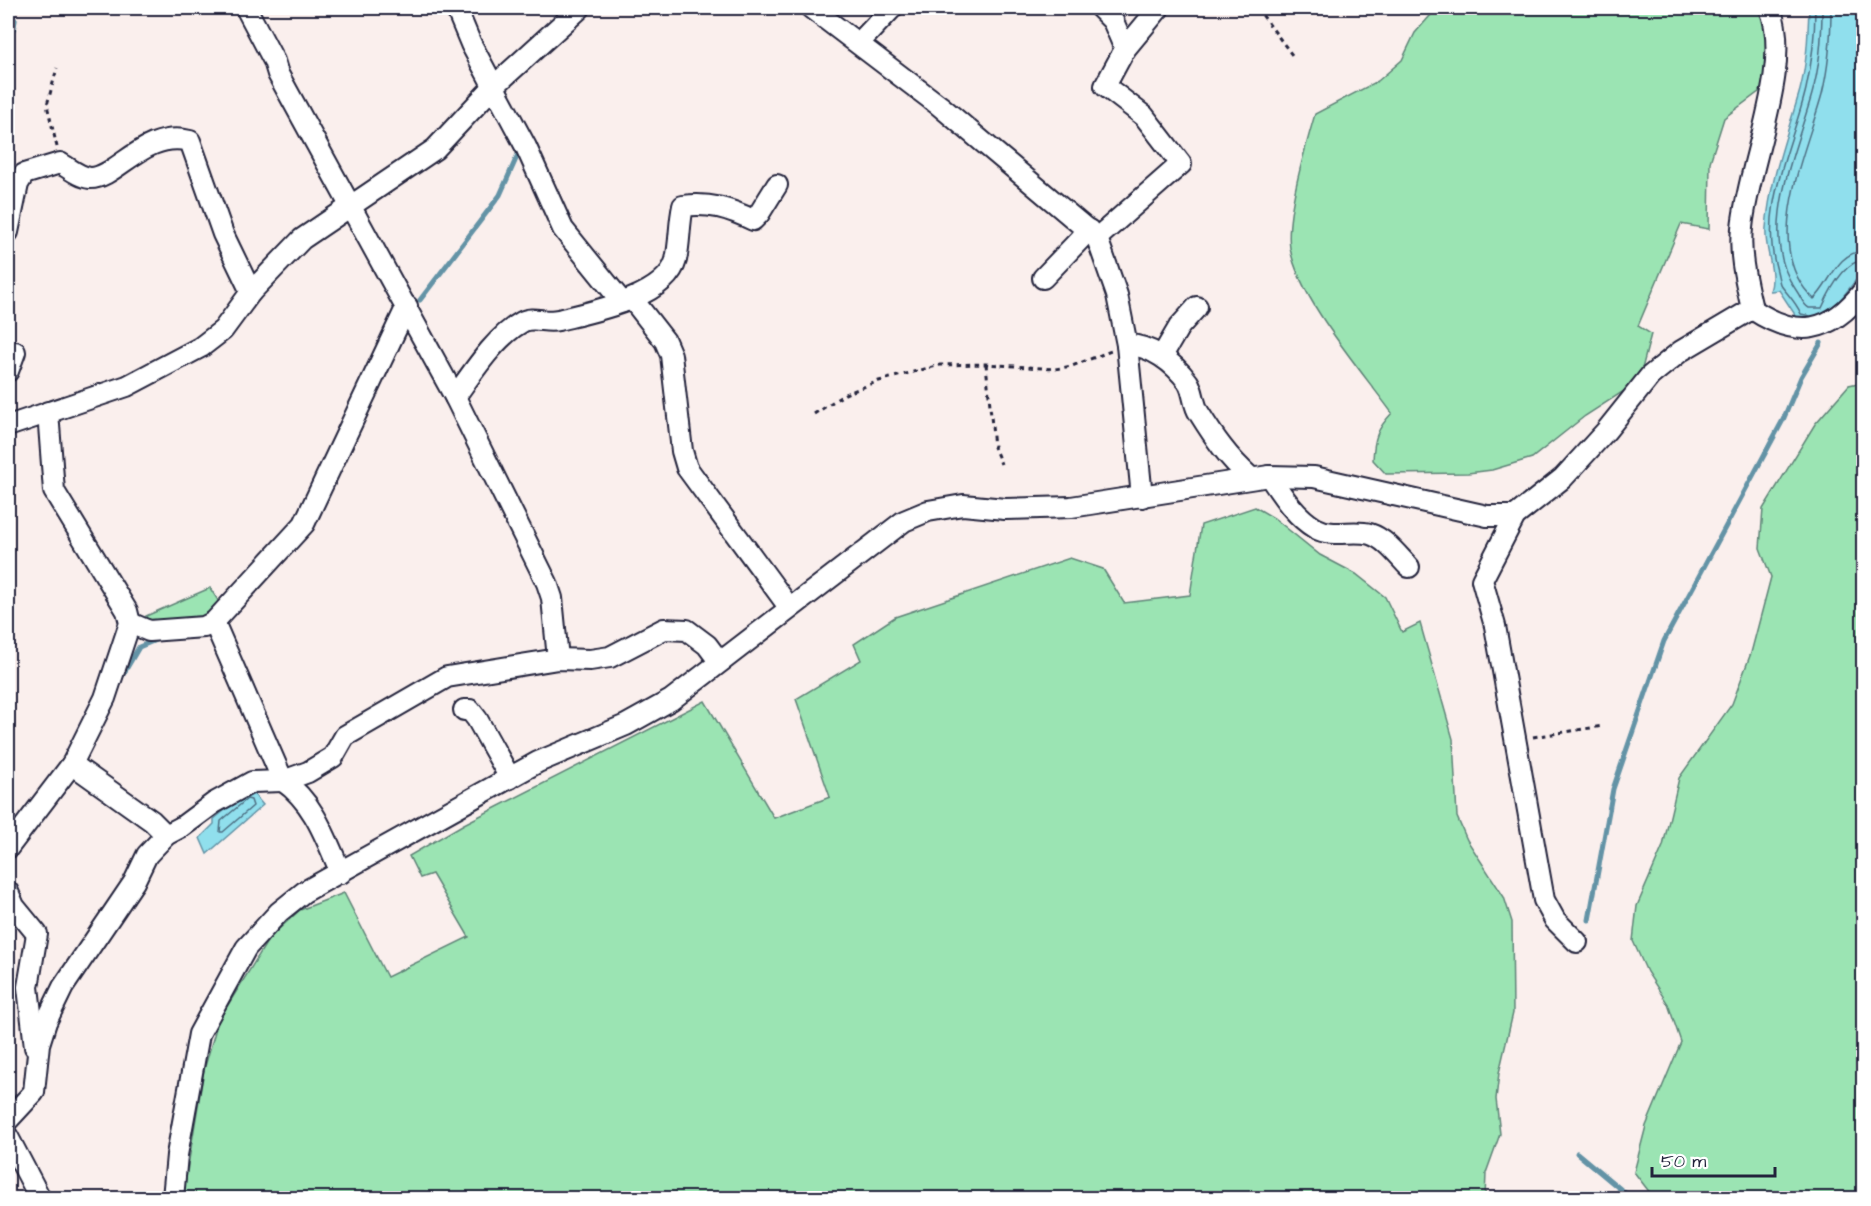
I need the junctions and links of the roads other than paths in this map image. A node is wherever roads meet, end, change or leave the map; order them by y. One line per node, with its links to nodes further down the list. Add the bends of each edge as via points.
1 (246, 8): 13 (street)
2 (456, 8): 11 (street)
3 (580, 8): 11 (street)
4 (811, 8): 9 (street)
5 (892, 8): 9 (street)
6 (1100, 8): 10 (street, via 1113,21)
7 (1159, 8): 10 (street)
8 (1770, 8): 22 (street, via 1778,44 1774,86 1742,228 1743,270)
9 (859, 43): 15 (street)
10 (1125, 49): 15 (street, via 1105,86 1144,116 1181,164)
11 (493, 87): 13 (street, via 435,149); 19 (street, via 563,228)
12 (777, 185): 19 (street, via 753,220 725,207 683,206 676,262 667,275)
13 (350, 205): 18 (street, via 302,239); 20 (street)
14 (8, 232): 18 (street, via 18,184 24,174 60,163 92,178 144,147 180,139 190,141 223,234)
15 (1093, 234): 16 (street); 23 (street, via 1118,295)
16 (1043, 278)
17 (1863, 290): 22 (street, via 1843,312 1808,330 1782,326)
18 (251, 292): 28 (street, via 223,330 201,347 128,386)
19 (628, 301): 27 (street, via 554,321 529,319 520,323 489,351); 34 (street, via 665,341 671,355 687,468)
20 (407, 306): 27 (street); 35 (street, via 304,524)
21 (1197, 307): 25 (street, via 1179,327)
22 (1752, 309): 32 (street, via 1681,351 1650,376 1570,470)
23 (1127, 345): 25 (street, via 1140,345); 31 (street)
24 (15, 352): 26 (street)
25 (1162, 356): 30 (street, via 1189,383 1197,410 1231,461)
26 (8, 371)
27 (455, 397): 37 (street, via 547,584)
28 (48, 412): 29 (street); 36 (street, via 54,491 127,611)
29 (9, 423)
30 (1260, 477): 31 (street); 32 (street, via 1314,477 1487,516); 33 (street, via 1317,529 1343,535 1370,534 1387,544)
31 (1142, 497): 34 (street, via 1071,507 1005,509 963,505 928,511 883,535)
32 (1515, 516): 47 (street, via 1482,580 1495,626 1544,900 1555,920)
33 (1409, 567)
34 (789, 608): 38 (street)
35 (214, 622): 36 (street, via 204,627 149,631); 42 (street)
36 (130, 623): 40 (street)
37 (558, 660): 38 (street, via 610,657 664,629 687,630 707,645); 42 (street, via 447,677 345,736 333,757)
38 (719, 661): 41 (street, via 671,700)
39 (464, 710): 41 (street, via 470,710 477,719)
40 (76, 767): 43 (street); 44 (street)
41 (510, 778): 45 (street)
42 (283, 781): 43 (street, via 252,782); 45 (street, via 310,808)
43 (166, 835): 48 (street, via 147,855 129,891 63,987 46,1022)
44 (8, 848)
45 (341, 873): 52 (street, via 304,892 263,928 246,948 199,1034)
46 (8, 892): 48 (street, via 14,906 37,934 28,987)
47 (1576, 942)
48 (38, 1058): 49 (street, via 34,1092)
49 (8, 1120)
50 (8, 1137): 51 (street)
51 (40, 1198)
52 (173, 1198)

